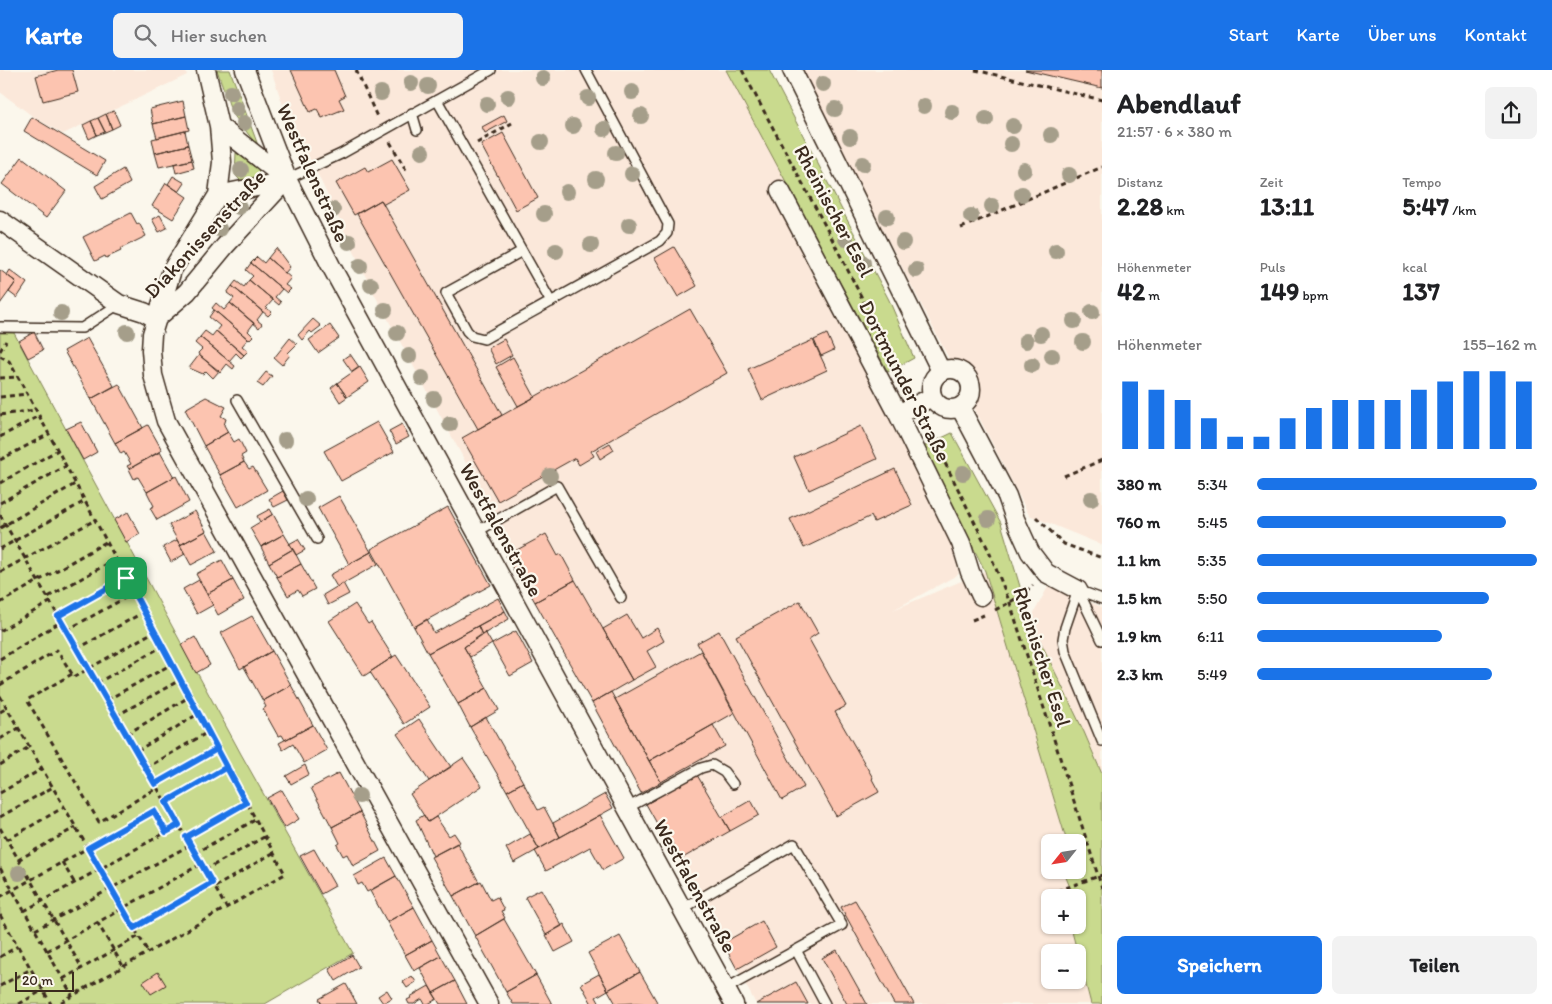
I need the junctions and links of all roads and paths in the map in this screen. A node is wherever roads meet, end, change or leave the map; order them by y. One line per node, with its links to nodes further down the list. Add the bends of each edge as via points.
1 (206, 70): 13 (street)
2 (245, 70): 19 (street, Westfalenstraße)
3 (356, 70): 14 (path)
4 (491, 70): 9 (lane)
5 (586, 70): 25 (lane, via 668,224 667,233 660,241)
6 (742, 70): 30 (path, Rheinischer Esel)
7 (792, 70): 31 (street, Dortmunder Straße)
8 (975, 70): 10 (path)
9 (437, 100): 11 (lane); 16 (lane)
10 (1102, 100)
11 (412, 113): 14 (lane); 15 (lane)
12 (512, 123): 16 (path)
13 (219, 126): 19 (street, Diakonissenstraße); 21 (street, via 222,162)
14 (383, 129): 18 (path); 19 (lane, via 341,154)
15 (417, 130)
16 (466, 149): 24 (lane)
17 (1102, 167): 23 (path)
18 (406, 170)
19 (287, 179): 21 (street, Diakonissenstraße); 27 (street, Diakonissenstraße, via 187,292); 60 (street, Westfalenstraße)
20 (780, 190): 40 (street, Dortmunder Straße)
21 (218, 195): 27 (street, Diakonissenstraße, via 172,270)
22 (0, 220): 26 (street)
23 (961, 228)
24 (522, 250): 25 (lane); 25 (lane, via 446,293 467,331 484,339)
25 (551, 302)
26 (119, 304): 27 (street); 28 (lane, via 82,328)
27 (157, 319): 178 (street, Diakonissenstraße, via 151,350 166,421)
28 (0, 327)
29 (0, 356): 32 (path, via 9,361)
30 (899, 367)
31 (941, 371): 36 (street, via 933,379); 38 (street, via 948,368 961,370 970,380 971,393)
32 (18, 376): 33 (path); 34 (path)
33 (0, 378)
34 (27, 394): 35 (path); 39 (path)
35 (0, 397)
36 (932, 397): 38 (street, via 944,408); 40 (street)
37 (237, 400): 61 (lane)
38 (960, 407): 69 (street, via 1007,496 1030,552)
39 (36, 410): 41 (path); 42 (path)
40 (898, 414): 74 (street, Dortmunder Straße, via 961,543)
41 (0, 415)
42 (39, 416): 43 (path); 44 (path)
43 (49, 434): 46 (path); 47 (path)
44 (0, 437)
45 (935, 442): 80 (path, Rheinischer Esel, via 988,549)
46 (58, 450): 49 (path); 51 (path)
47 (0, 460)
48 (1102, 460): 50 (path)
49 (66, 466): 52 (path); 54 (path)
50 (1064, 476)
51 (0, 483)
52 (76, 484): 53 (path); 58 (path)
53 (85, 501): 57 (path); 62 (path)
54 (0, 503)
55 (1032, 514): 66 (path, via 1064,544)
56 (0, 515): 58 (path)
57 (95, 520): 63 (path); 65 (path)
58 (6, 524): 59 (path); 62 (path)
59 (0, 528)
60 (476, 532): 76 (lane, via 557,486); 125 (street, Westfalenstraße)
61 (317, 539)
62 (15, 541): 64 (path); 65 (path)
63 (106, 542): 67 (path); 71 (path)
64 (0, 549)
65 (25, 558): 68 (path); 71 (path)
66 (1102, 558)
67 (116, 559): 70 (path); 75 (path)
68 (0, 572)
69 (1046, 572): 72 (street); 80 (path, via 1027,592)
70 (126, 578): 73 (path); 82 (path)
71 (38, 581): 75 (path); 79 (path)
72 (1078, 590): 77 (lane); 88 (lane); 109 (lane, via 1063,639)
73 (134, 592): 81 (path); 85 (path)
74 (981, 596)
75 (48, 597): 78 (path)
76 (621, 598)
77 (1102, 599)
78 (50, 602): 82 (path); 86 (path)
79 (0, 603)
80 (1010, 603): 83 (path); 144 (path, Rheinischer Esel)
81 (144, 612): 87 (path); 90 (path)
82 (58, 616): 84 (path)
83 (972, 620)
84 (62, 621): 85 (path); 91 (path)
85 (67, 630): 90 (path)
86 (0, 631)
87 (154, 631): 89 (path); 93 (path)
88 (1102, 640)
89 (162, 646): 92 (path); 96 (path)
90 (77, 649): 93 (path)
91 (0, 659)
92 (172, 664): 95 (path); 100 (path)
93 (88, 668): 94 (path, via 74,677); 96 (path)
94 (72, 674): 97 (path, via 57,650); 120 (path, via 26,700 99,822)
95 (180, 680): 99 (path); 104 (path)
96 (97, 683): 100 (path)
97 (0, 685)
98 (0, 696): 101 (path)
99 (190, 697): 103 (path); 107 (path)
100 (107, 700): 104 (path)
101 (7, 708): 102 (path); 105 (path)
102 (0, 712)
103 (198, 714): 106 (path); 112 (path)
104 (116, 716): 107 (path)
105 (19, 728): 108 (path); 110 (path)
106 (208, 732): 111 (path); 115 (path)
107 (127, 734): 112 (path)
108 (0, 740)
109 (1102, 741)
110 (30, 747): 113 (path); 116 (path)
111 (217, 749): 114 (path); 117 (path)
112 (136, 751): 115 (path)
113 (0, 765)
114 (227, 767): 122 (path); 123 (path)
115 (146, 768): 117 (path)
116 (42, 769): 119 (path); 121 (path)
117 (155, 784): 120 (path)
118 (733, 784): 125 (lane, via 724,772 712,765)
119 (52, 787): 124 (path); 126 (path)
120 (157, 788): 122 (path)
121 (0, 793)
122 (166, 802): 128 (path)
123 (246, 803): 127 (path); 132 (path)
124 (64, 807): 130 (path); 134 (path)
125 (627, 808): 153 (street, Westfalenstraße)
126 (0, 818)
127 (255, 820): 133 (path); 137 (path)
128 (179, 825): 131 (path); 132 (path)
129 (0, 828): 134 (path)
130 (76, 828): 136 (path); 139 (path)
131 (166, 832): 136 (path, via 154,811); 154 (path)
132 (186, 837): 135 (path)
133 (264, 837): 138 (path); 143 (path)
134 (7, 840): 139 (path)
135 (190, 845): 137 (path); 160 (path)
136 (88, 848): 140 (path); 159 (path)
137 (195, 853): 141 (path)
138 (273, 853): 147 (path); 152 (path, via 285,874)
139 (18, 860): 145 (path)
140 (62, 862): 145 (path); 146 (path)
141 (201, 864): 143 (path); 164 (path)
142 (0, 868): 150 (path)
143 (205, 870): 147 (path)
144 (1100, 876): 148 (path, Rheinischer Esel); 149 (path)
145 (30, 880): 150 (path); 168 (path)
146 (74, 882)
147 (214, 885): 152 (path); 159 (path)
148 (1102, 888)
149 (1063, 889)
150 (13, 890): 151 (path); 154 (path)
151 (0, 897)
152 (226, 907): 165 (path)
153 (682, 909): 163 (lane, via 794,844 842,925); 174 (street, Westfalenstraße)
154 (24, 911): 160 (path)
155 (0, 916): 157 (path)
156 (97, 922): 167 (path)
157 (4, 923): 158 (path); 162 (path)
158 (0, 926)
159 (134, 928): 161 (path)
160 (35, 930): 164 (path)
161 (139, 936): 165 (path); 168 (path)
162 (18, 946): 166 (path); 169 (path)
163 (796, 950): 174 (lane); 179 (lane)
164 (47, 951): 170 (path)
165 (148, 952): 167 (path)
166 (0, 957)
167 (123, 966): 173 (path)
168 (82, 968): 170 (path)
169 (31, 969): 171 (path); 172 (path)
170 (63, 979): 173 (path)
171 (0, 986)
172 (43, 990): 175 (path); 176 (path)
173 (72, 995): 177 (path)
174 (730, 996)
175 (19, 1004)
176 (52, 1004)
177 (57, 1004)
178 (490, 1004)
179 (825, 1004)

